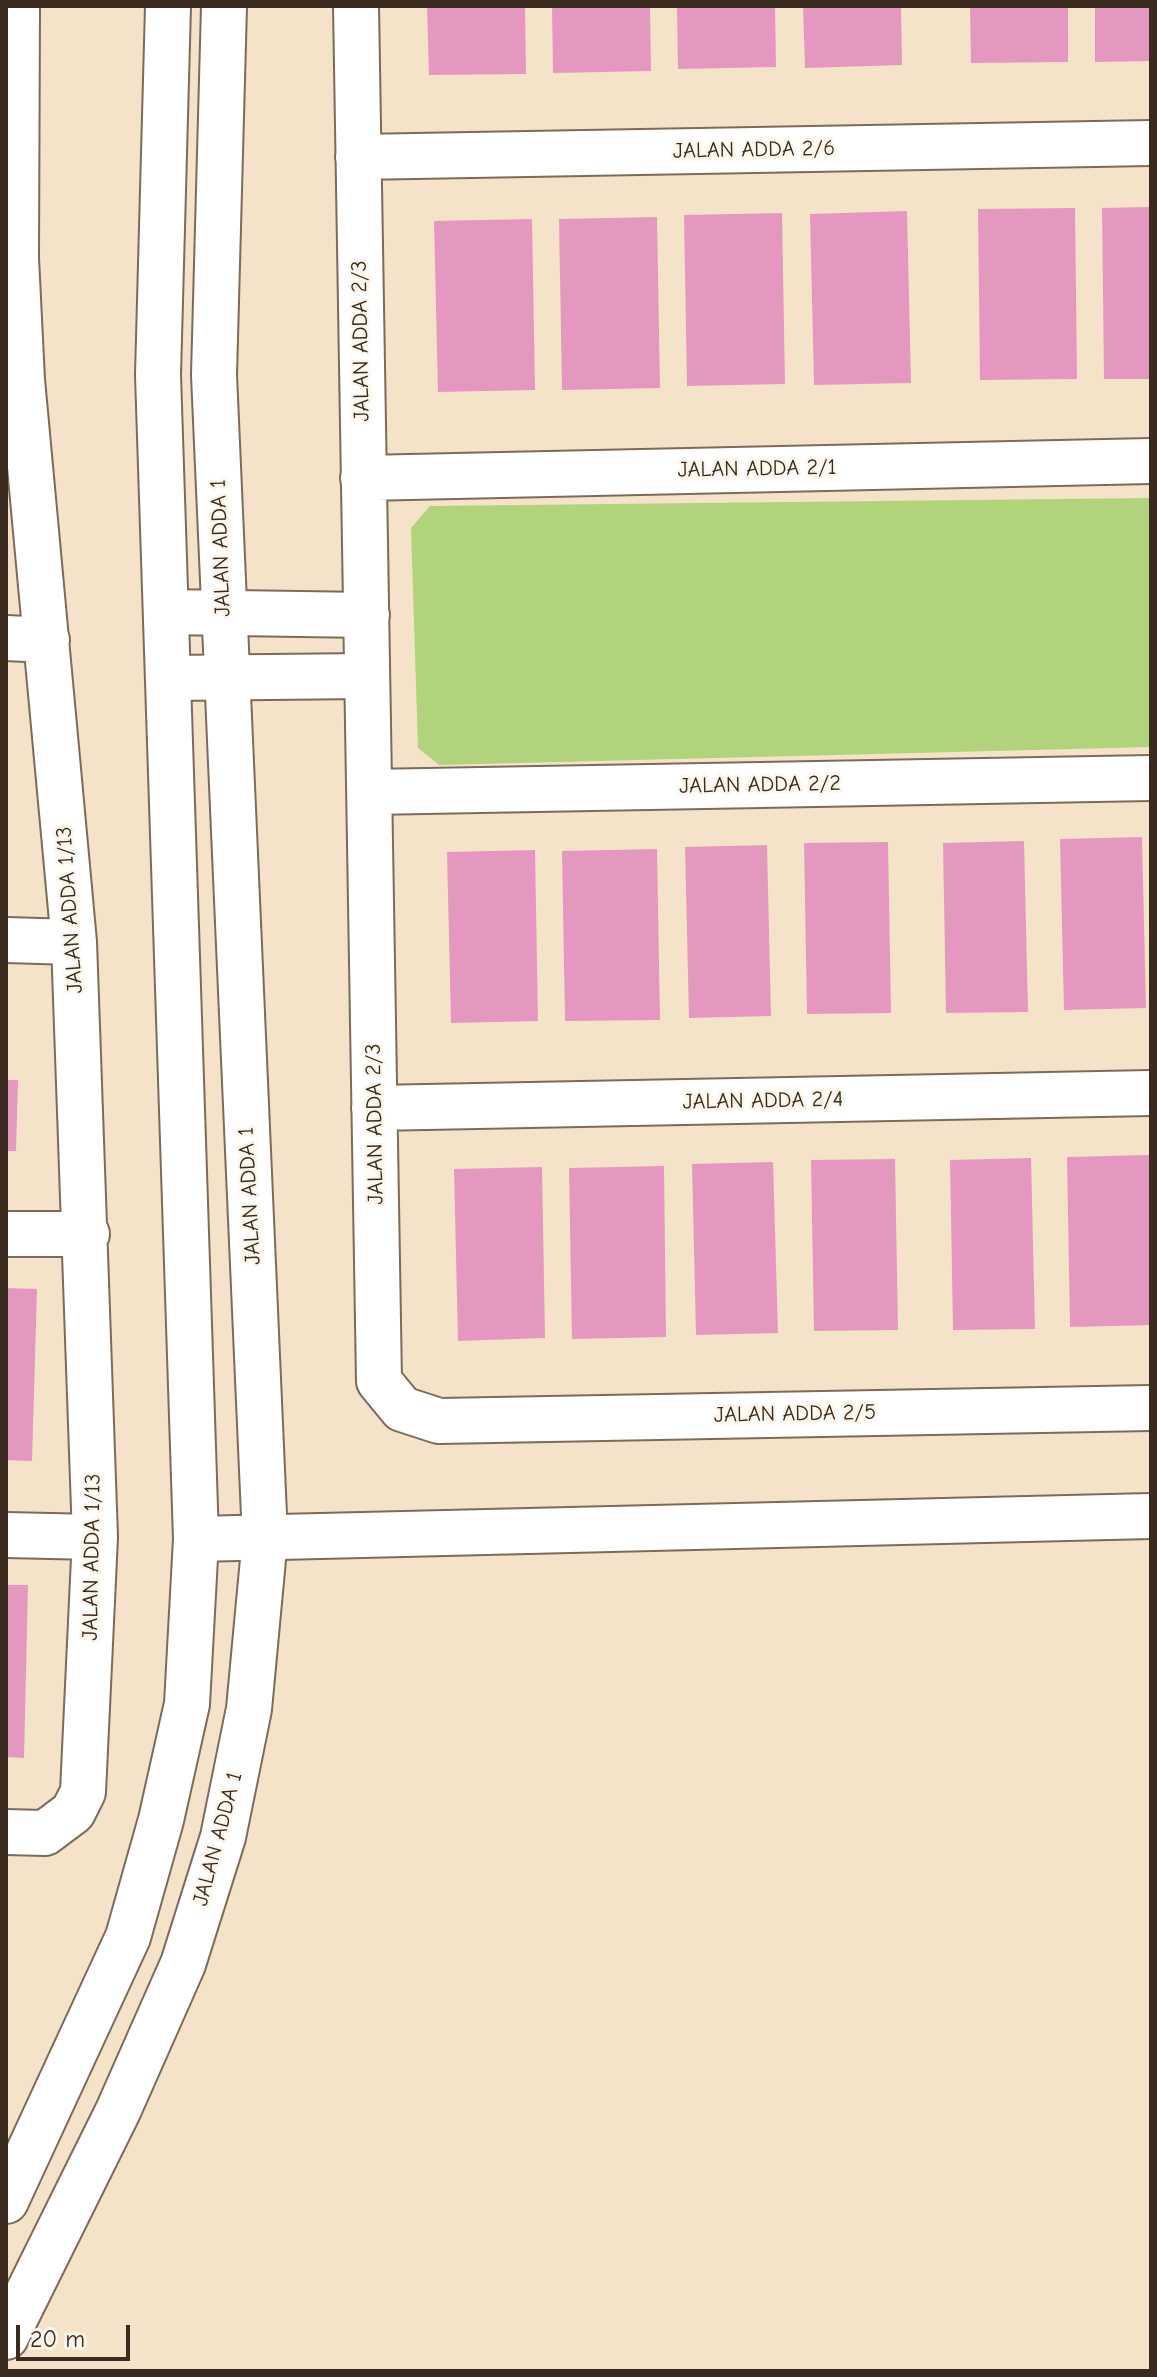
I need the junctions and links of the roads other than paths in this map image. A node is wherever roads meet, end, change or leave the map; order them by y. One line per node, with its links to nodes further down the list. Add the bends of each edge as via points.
1 (168, 6): 10 (street, via 158,375)
2 (224, 6): 11 (street, JALAN ADDA 1, via 214,375)
3 (356, 6): 6 (street, JALAN ADDA 2/3)
4 (13, 34): 7 (street, JALAN ADDA 1/13)
5 (1151, 143): 6 (street, JALAN ADDA 2/6)
6 (358, 157): 9 (street, JALAN ADDA 2/3)
7 (15, 353): 13 (street, JALAN ADDA 1/13, via 22,380)
8 (1151, 461): 9 (street, JALAN ADDA 2/1)
9 (363, 478): 12 (street, JALAN ADDA 2/3)
10 (166, 612): 11 (street); 15 (street)
11 (224, 613): 12 (street); 16 (street, JALAN ADDA 1)
12 (367, 615): 14 (street, JALAN ADDA 2/3)
13 (27, 639): 20 (street, JALAN ADDA 1/13)
14 (367, 676): 16 (street); 18 (street, JALAN ADDA 2/3)
15 (170, 678): 16 (street); 31 (street)
16 (227, 678): 30 (street, JALAN ADDA 1)
17 (1151, 778): 18 (street, JALAN ADDA 2/2)
18 (370, 792): 22 (street, JALAN ADDA 2/3)
19 (6, 940): 20 (street)
20 (74, 942): 24 (street, JALAN ADDA 1/13)
21 (1151, 1093): 22 (street, JALAN ADDA 2/4)
22 (374, 1108): 26 (street, JALAN ADDA 2/3, via 379,1381 402,1409)
23 (6, 1234): 24 (street)
24 (87, 1234): 29 (street, JALAN ADDA 1/13)
25 (1151, 1408): 26 (street, JALAN ADDA 2/5)
26 (439, 1421)
27 (1151, 1516): 30 (street)
28 (6, 1535): 29 (street)
29 (95, 1537): 32 (street, JALAN ADDA 1/13, via 83,1792 73,1812 45,1833)
30 (265, 1538): 31 (street); 34 (street, JALAN ADDA 1, via 249,1709 223,1837 183,1964 118,2111)
31 (196, 1539): 33 (street, via 187,1704 133,1922)
32 (6, 1832)
33 (6, 2201)
34 (6, 2337)

